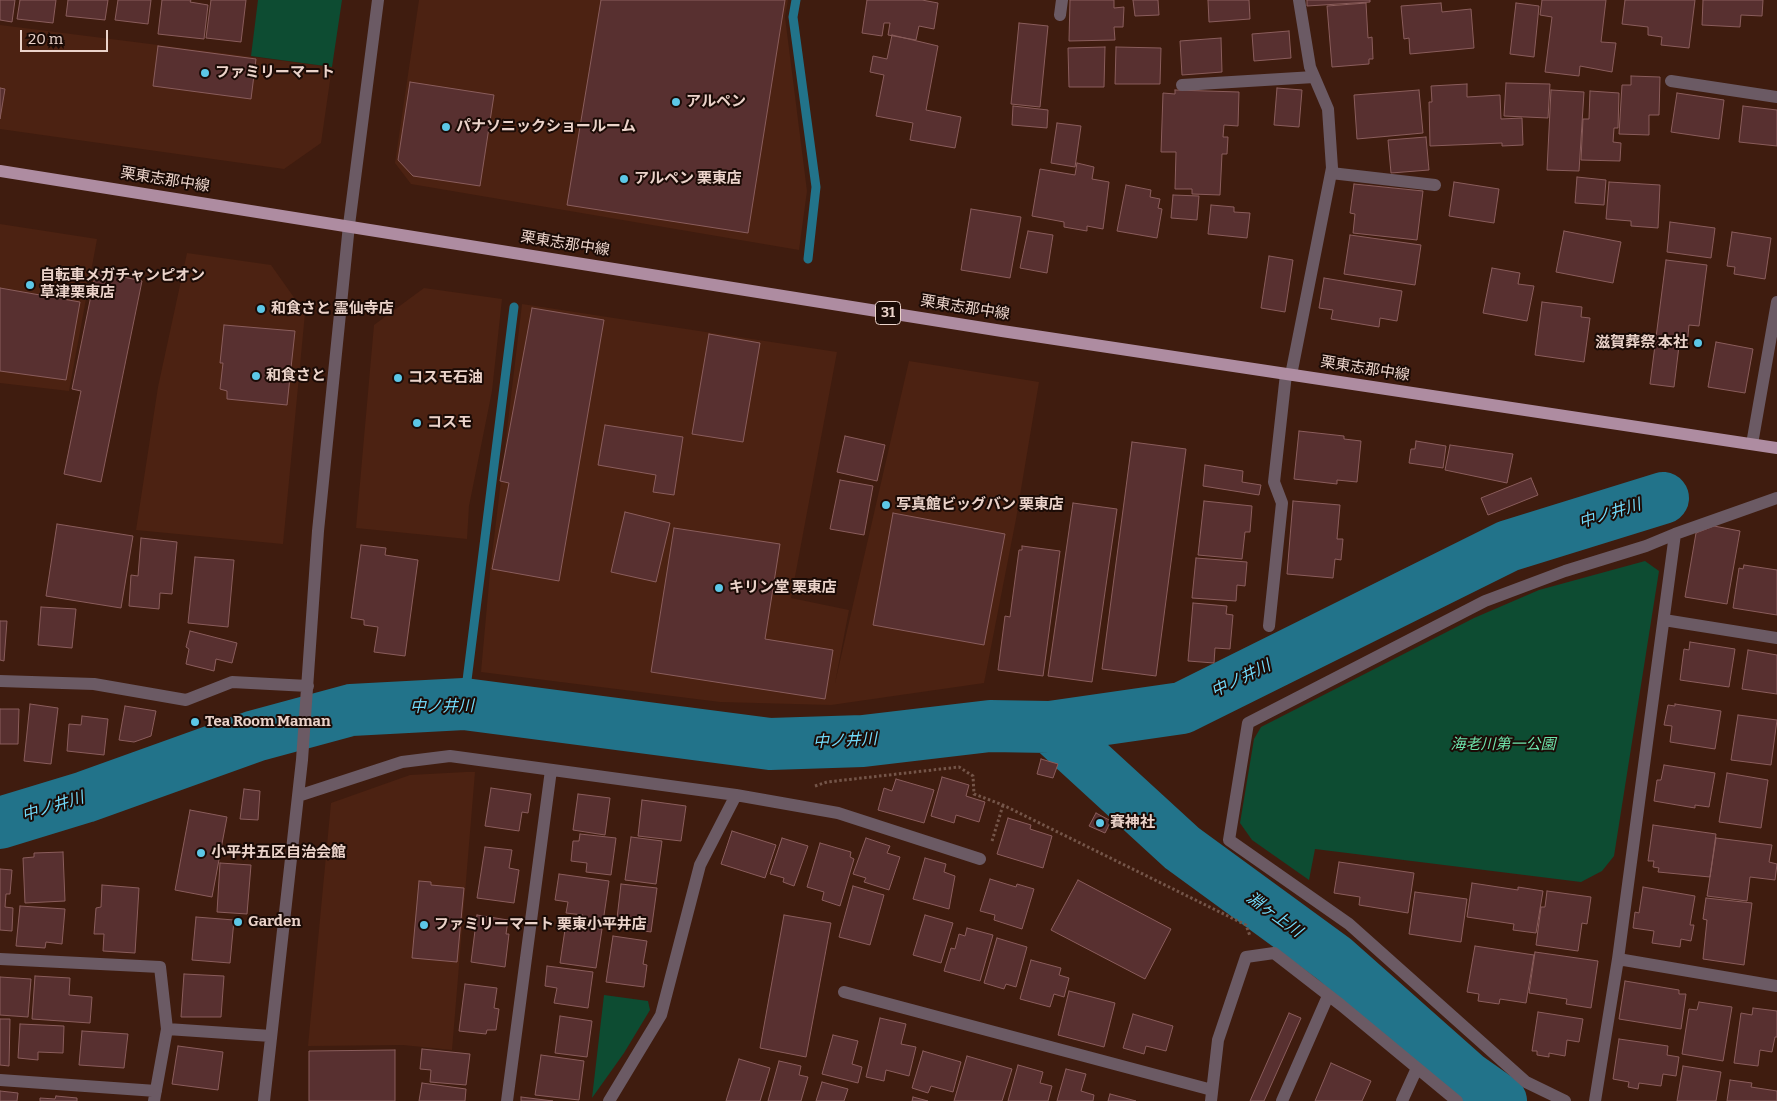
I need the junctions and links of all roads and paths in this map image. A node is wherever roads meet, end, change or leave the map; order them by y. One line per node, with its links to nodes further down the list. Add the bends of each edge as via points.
1 (378, 0): 12 (street)
2 (1062, 0): 4 (street)
3 (1298, 0): 5 (street)
4 (1060, 15)
5 (1314, 77): 7 (street); 10 (street, via 1328,109)
6 (1671, 81): 8 (street)
7 (1182, 85)
8 (1777, 97)
9 (0, 171): 12 (main road, 栗東志那中線 / 31)
10 (1331, 173): 11 (street); 14 (street)
11 (1435, 185)
12 (349, 225): 14 (main road, 栗東志那中線 / 31, via 992,330); 23 (street, via 318,531)
13 (1777, 302): 15 (street)
14 (1288, 374): 15 (main road, 栗東志那中線 / 31); 20 (street, via 1274,482 1282,503)
15 (1752, 444): 16 (main road, 栗東志那中線 / 31)
16 (1777, 448)
17 (1777, 498): 18 (street)
18 (1675, 534): 19 (street); 48 (street, via 1485,601 1248,723 1229,840 1349,924 1526,1082)
19 (1664, 620): 21 (street); 32 (street)
20 (1269, 626)
21 (1777, 638)
22 (0, 681): 23 (street, via 94,684 186,700 232,682)
23 (308, 689): 26 (street)
24 (551, 770): 25 (street); 26 (street, via 450,756 402,762); 43 (street)
25 (736, 795): 27 (street); 44 (street, via 700,865 661,1015)
26 (298, 796): 37 (street)
27 (794, 805): 28 (path, via 802,791 827,782 959,767 973,776 974,794); 29 (street, via 838,813)
28 (1003, 805): 29 (path, via 991,843); 30 (path, via 1246,925)
29 (980, 859)
30 (1257, 955): 35 (street, via 1274,953); 41 (street, via 1246,957 1218,1040)
31 (0, 959): 36 (street, via 160,967)
32 (1618, 959): 33 (street); 49 (street)
33 (1777, 986)
34 (844, 992): 41 (street)
35 (1328, 996): 38 (street); 45 (street)
36 (166, 1029): 37 (street); 40 (street)
37 (271, 1036): 42 (street)
38 (1417, 1068): 46 (street); 47 (street)
39 (0, 1080): 40 (street)
40 (155, 1096)
41 (1211, 1096)
42 (264, 1101)
43 (506, 1101)
44 (609, 1101)
45 (1282, 1101)
46 (1402, 1101)
47 (1457, 1101)
48 (1565, 1101)
49 (1595, 1101)

